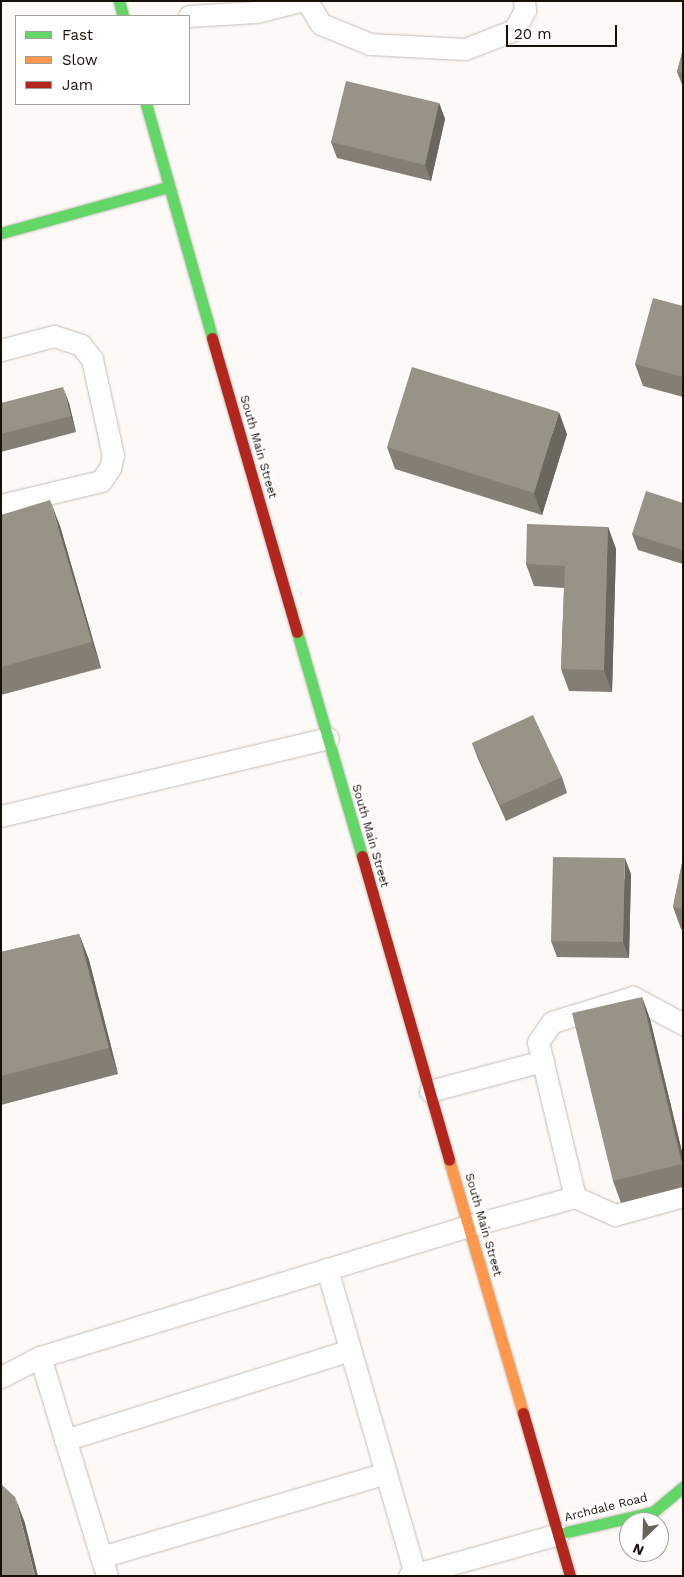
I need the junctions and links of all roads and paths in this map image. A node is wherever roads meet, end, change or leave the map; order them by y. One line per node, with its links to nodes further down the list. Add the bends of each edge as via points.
1 (119, 1): 5 (main road)
2 (300, 1): 6 (lane, via 256,12)
3 (307, 1): 4 (lane, via 321,24 370,44 465,49 514,30 524,10)
4 (524, 1)
5 (123, 15)
6 (190, 16)
7 (146, 105): 8 (main road, South Main Street)
8 (168, 187): 9 (main road); 12 (main road, South Main Street)
9 (1, 233)
10 (1, 350): 11 (lane, via 54,336 81,345 92,359 113,455 110,468 101,481)
11 (1, 505)
12 (328, 738): 13 (lane); 16 (main road, South Main Street)
13 (1, 816)
14 (683, 1024): 15 (lane, via 633,997 552,1022 538,1042)
15 (543, 1061): 16 (lane); 18 (lane)
16 (430, 1091): 19 (main road, South Main Street)
17 (683, 1196): 18 (lane, via 615,1215)
18 (575, 1197): 19 (lane)
19 (469, 1226): 20 (lane); 27 (main road, South Main Street)
20 (327, 1269): 21 (lane); 22 (lane)
21 (350, 1350): 24 (lane); 25 (lane)
22 (40, 1357): 23 (lane); 24 (lane)
23 (1, 1377)
24 (65, 1440): 28 (lane)
25 (386, 1473): 28 (lane); 29 (lane)
26 (683, 1487): 27 (main road, Archdale Road, via 653,1512)
27 (558, 1534): 29 (lane); 30 (main road, South Main Street)
28 (104, 1566)
29 (412, 1575)
30 (570, 1576)

